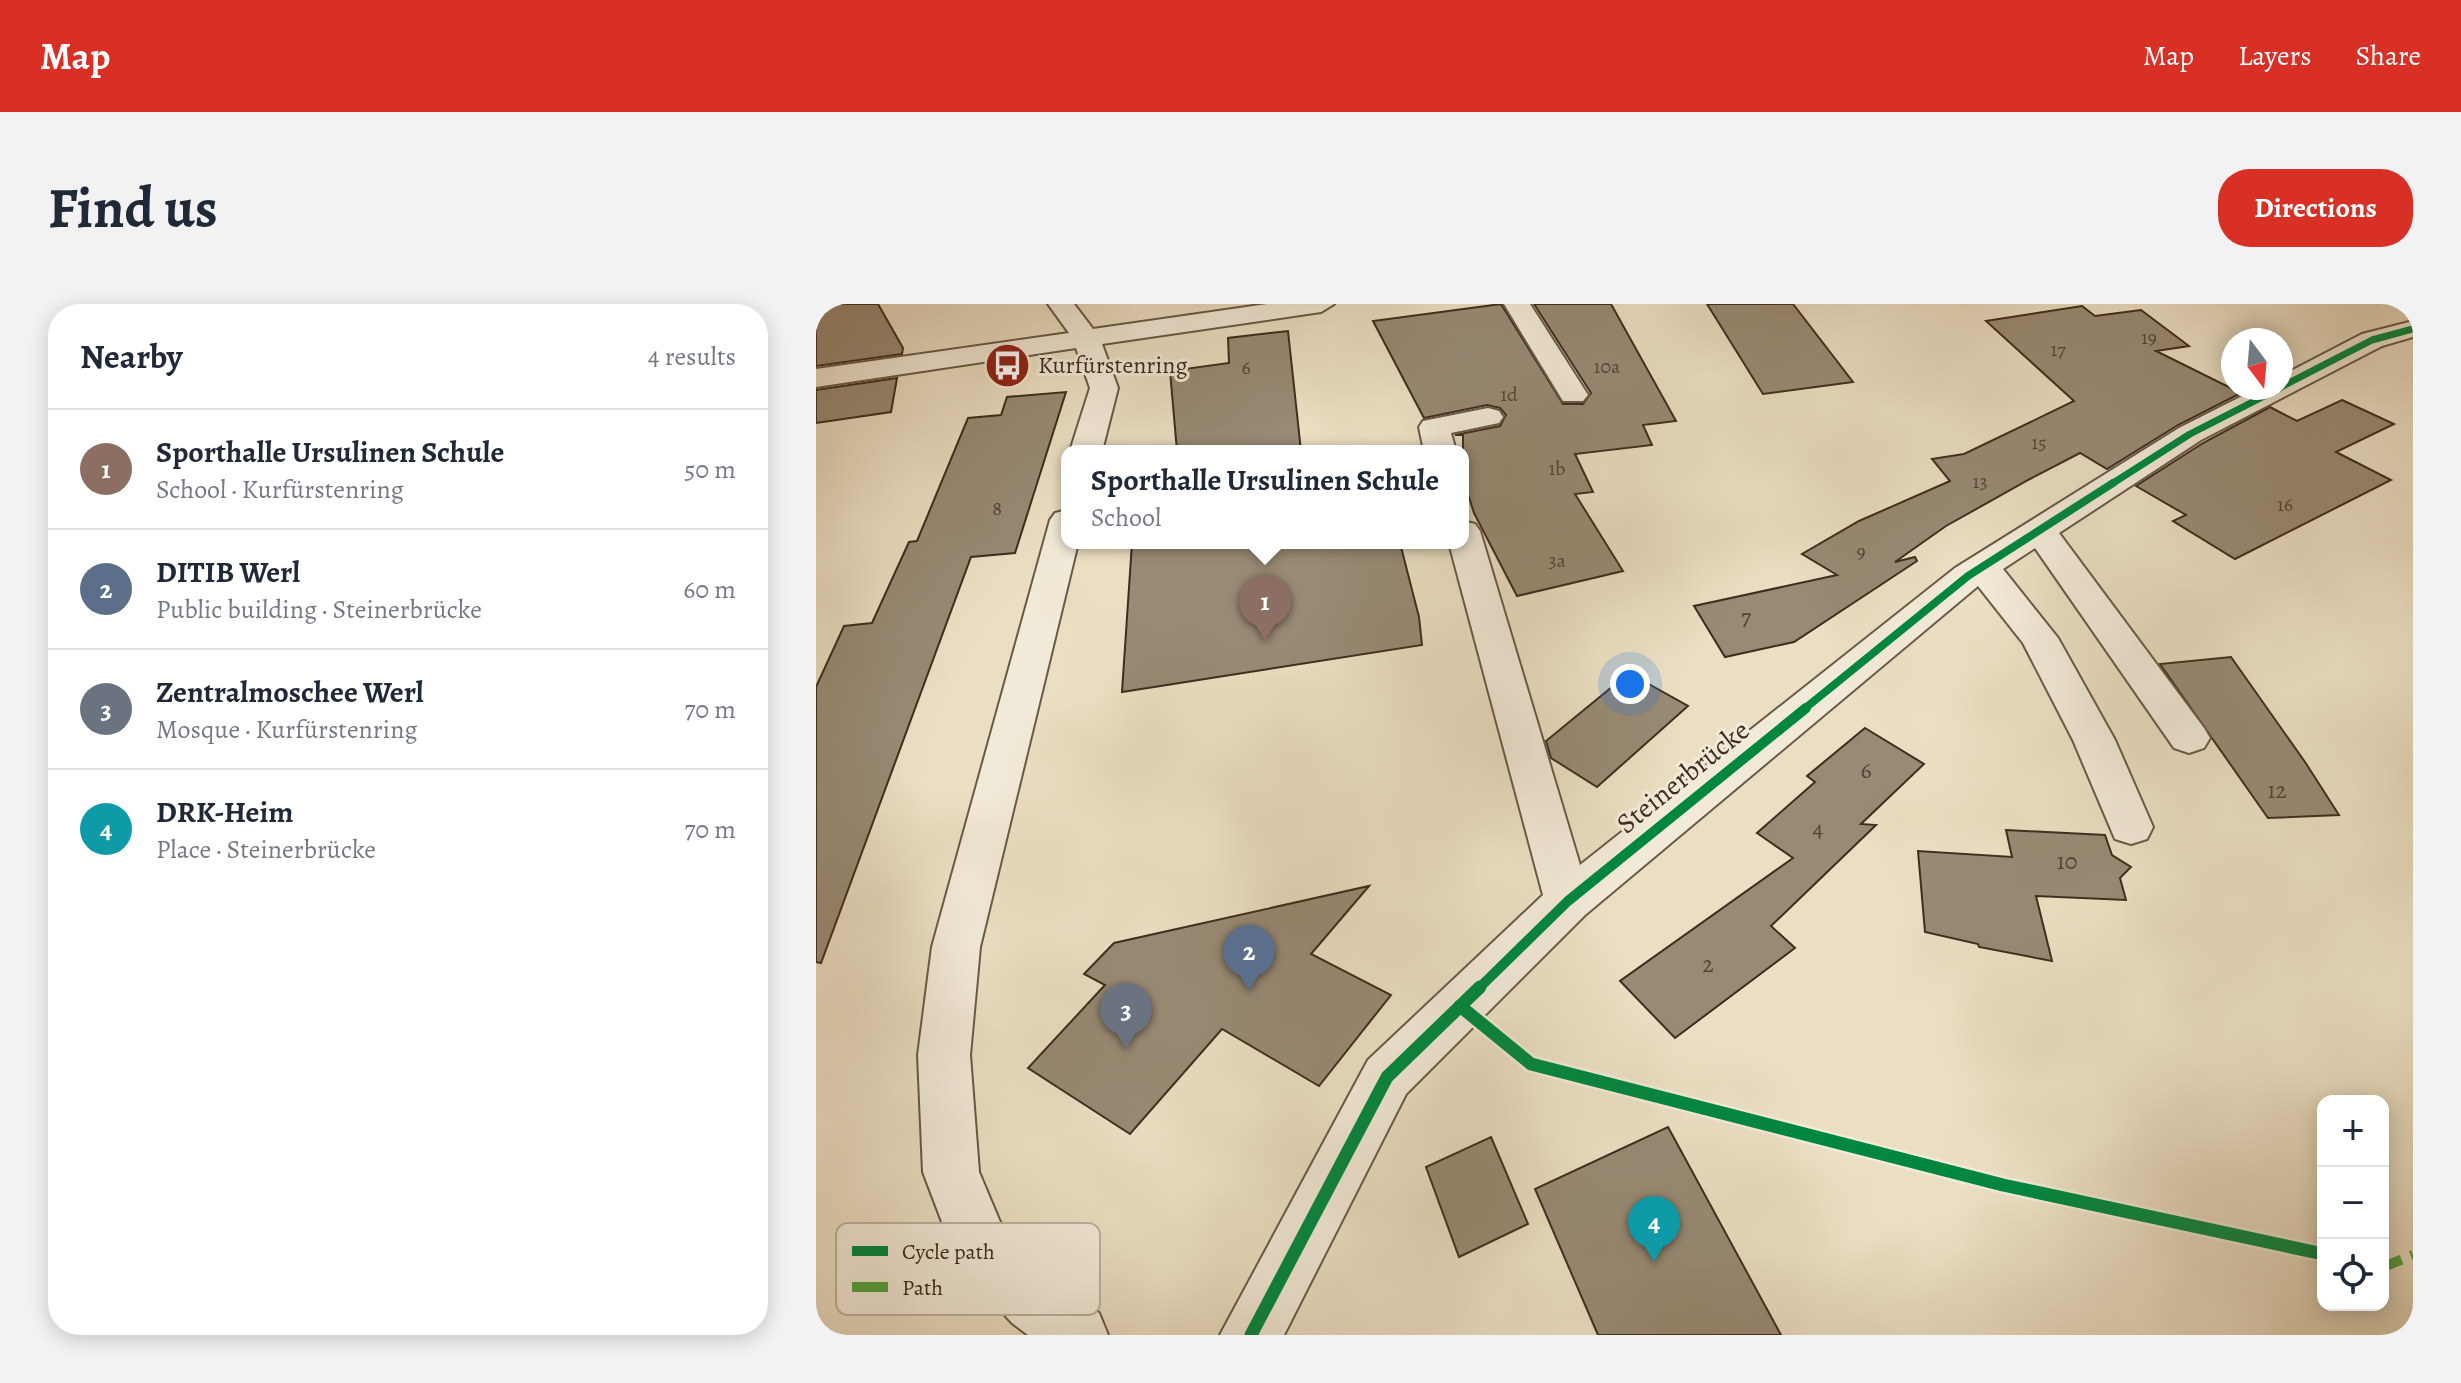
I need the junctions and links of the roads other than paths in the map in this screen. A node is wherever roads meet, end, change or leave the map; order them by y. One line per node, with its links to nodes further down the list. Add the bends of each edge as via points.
1 (1061, 304): 6 (street)
2 (1321, 304): 4 (street)
3 (1517, 304): 9 (street)
4 (1243, 309): 6 (street)
5 (2413, 329): 8 (street, Steinerbrücke, via 2372,340)
6 (1086, 338): 7 (street); 12 (street, via 1104,388)
7 (816, 378)
8 (2293, 381)
9 (1573, 395)
10 (2257, 400): 14 (street, Steinerbrücke, via 2190,434)
11 (1488, 417): 13 (street, via 1434,427)
12 (1088, 445)
13 (1438, 445)
14 (2039, 531): 17 (street, Steinerbrücke); 18 (street)
15 (1061, 543): 21 (street, via 956,947 944,1055 951,1172)
16 (1468, 549): 20 (street)
17 (1982, 567): 19 (street, via 2039,638 2094,740); 20 (street, Steinerbrücke)
18 (2189, 738)
19 (2131, 827)
20 (1568, 901): 24 (street, Steinerbrücke, via 1387,1077)
21 (971, 1223)
22 (1052, 1315): 23 (street)
23 (1077, 1335)
24 (1251, 1335)

